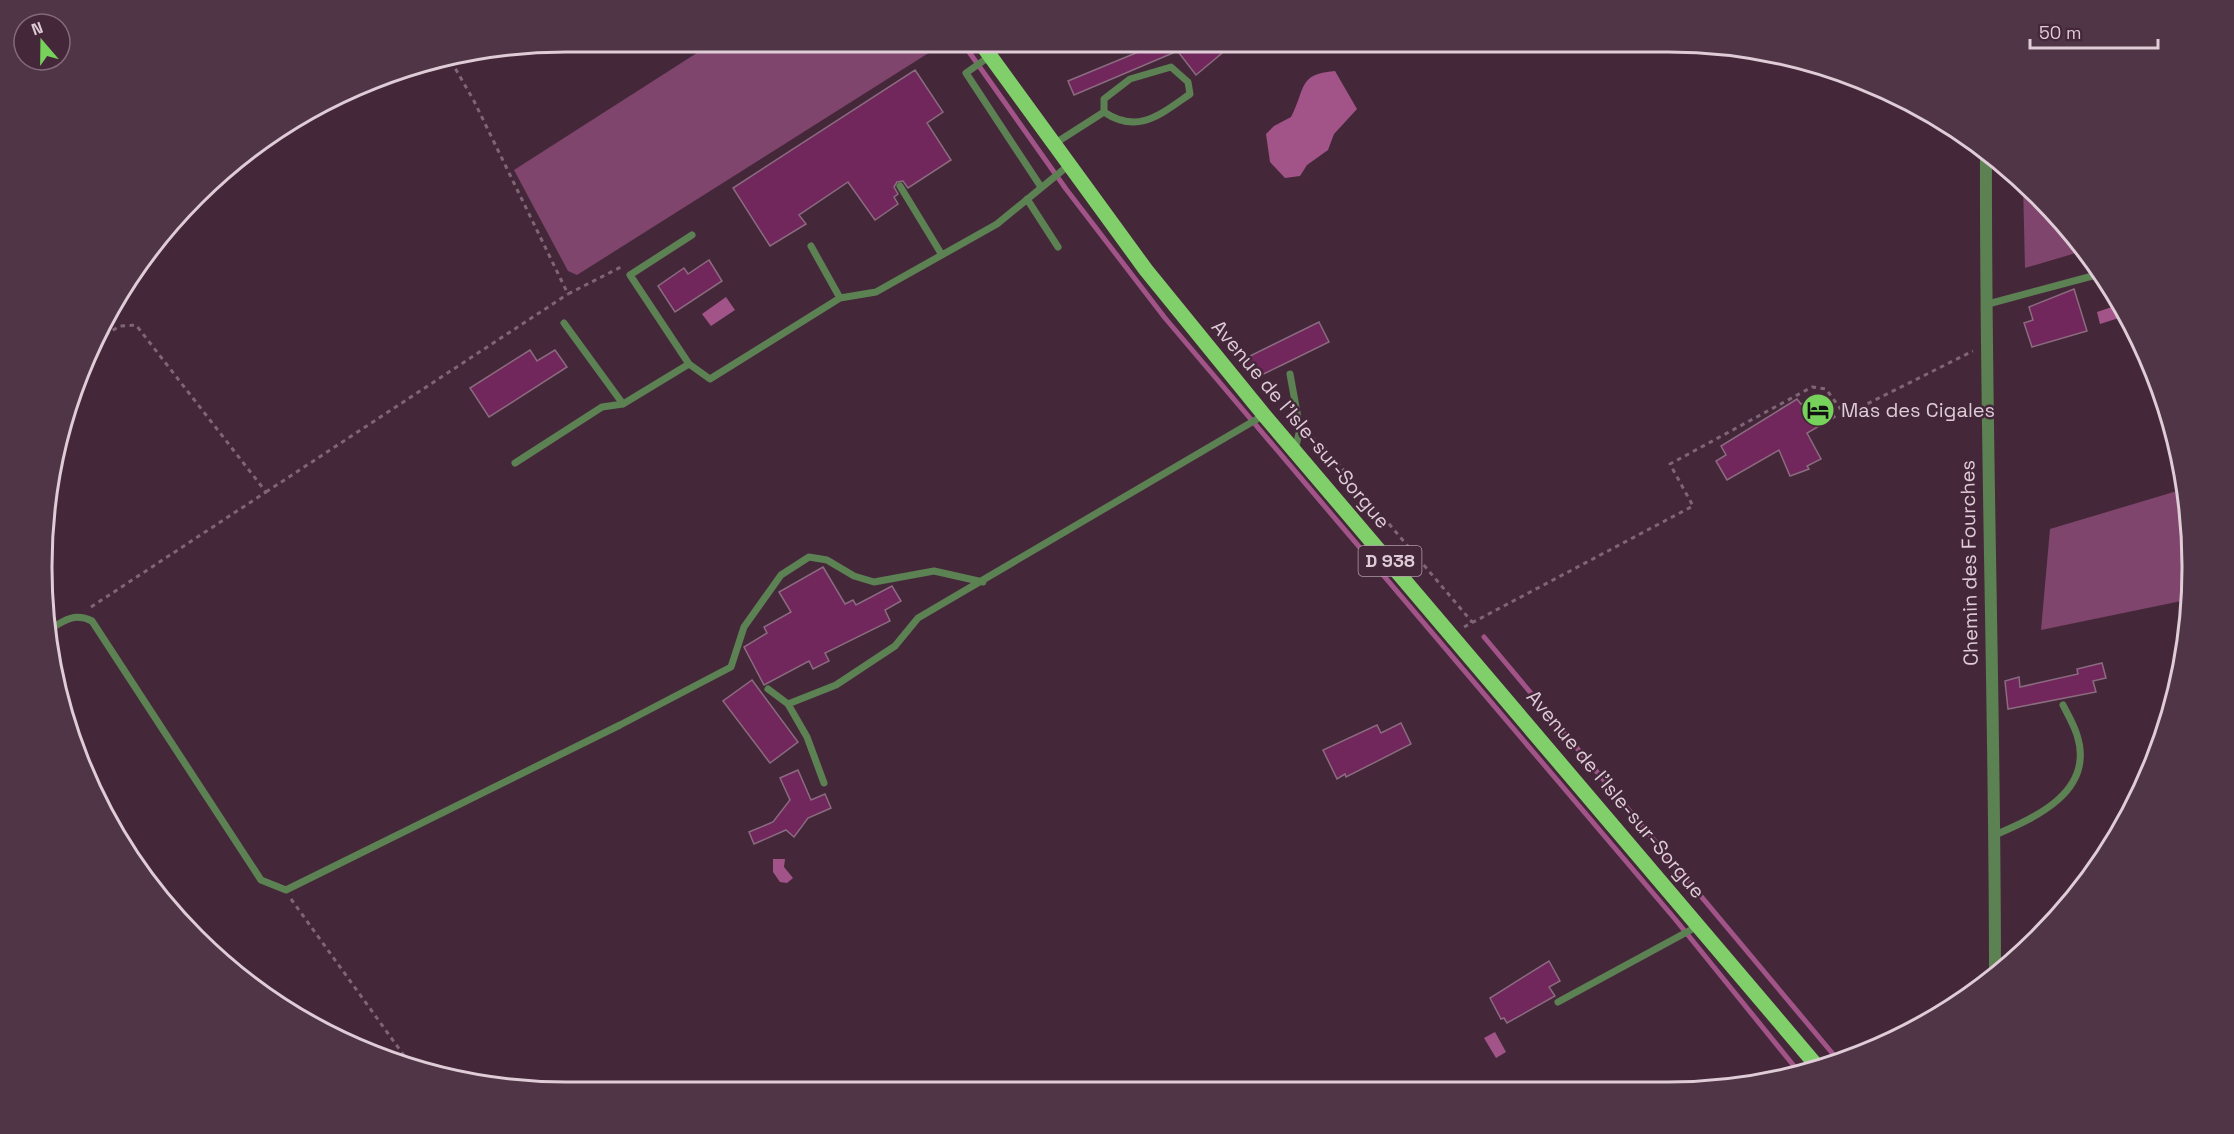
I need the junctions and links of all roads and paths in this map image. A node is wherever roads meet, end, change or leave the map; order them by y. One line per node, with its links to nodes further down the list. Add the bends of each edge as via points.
1 (987, 52): 2 (main road, Avenue de l'Isle-sur-Sorgue / D 938)
2 (990, 56): 5 (main road, Avenue de l'Isle-sur-Sorgue / D 938); 9 (lane, via 966,73)
3 (453, 65): 17 (path)
4 (1104, 112): 4 (lane, via 1117,121 1134,123 1156,117 1190,94 1188,82 1171,67 1130,80 1104,99); 5 (lane)
5 (1054, 144): 7 (main road, Avenue de l'Isle-sur-Sorgue / D 938)
6 (1986, 164): 19 (street, Chemin des Fourches)
7 (1069, 165): 9 (lane); 26 (main road, Avenue de l'Isle-sur-Sorgue / D 938, via 1146,270)
8 (900, 186): 14 (lane)
9 (1041, 187): 10 (lane)
10 (1027, 199): 13 (lane); 14 (lane, via 996,224)
11 (692, 235): 15 (lane)
12 (811, 246): 18 (lane)
13 (1059, 247)
14 (942, 255): 18 (lane, via 876,292)
15 (630, 275): 17 (path, via 625,264); 23 (lane)
16 (2092, 276): 19 (lane)
17 (568, 294): 30 (path)
18 (840, 298): 23 (lane, via 710,379)
19 (1988, 304): 22 (street, Chemin des Fourches)
20 (564, 323): 25 (lane)
21 (109, 332): 30 (path, via 120,326 136,325)
22 (1986, 345): 33 (path, via 1845,414 1826,389 1812,387 1802,392 1670,464 1693,506); 40 (street, Chemin des Fourches)
23 (689, 364): 25 (lane)
24 (1290, 374): 27 (lane)
25 (623, 404): 29 (lane, via 602,407)
26 (1264, 415): 28 (main road, Avenue de l'Isle-sur-Sorgue / D 938); 31 (lane)
27 (1300, 429): 28 (lane); 33 (path, via 1324,447)
28 (1295, 450): 35 (main road, Avenue de l'Isle-sur-Sorgue / D 938)
29 (515, 464)
30 (266, 492): 32 (path)
31 (983, 582): 37 (lane, via 918,618 895,646 836,685); 41 (lane, via 934,571 874,582 854,576 827,560 809,557 781,575 744,627 731,667)
32 (80, 615): 34 (lane); 41 (lane, via 92,621 261,880)
33 (1472, 622): 35 (path)
34 (56, 626)
35 (1453, 635): 42 (main road, Avenue de l'Isle-sur-Sorgue / D 938)
36 (768, 689): 37 (lane)
37 (788, 704): 39 (lane, via 807,737)
38 (2063, 705): 40 (lane, via 2078,736 2075,783 2031,820)
39 (824, 783)
40 (1995, 835): 43 (street, Chemin des Fourches)
41 (286, 890): 45 (path)
42 (1699, 925): 44 (lane); 46 (main road, Avenue de l'Isle-sur-Sorgue / D 938)
43 (1995, 963)
44 (1558, 1002)
45 (402, 1054)
46 (1812, 1060)

